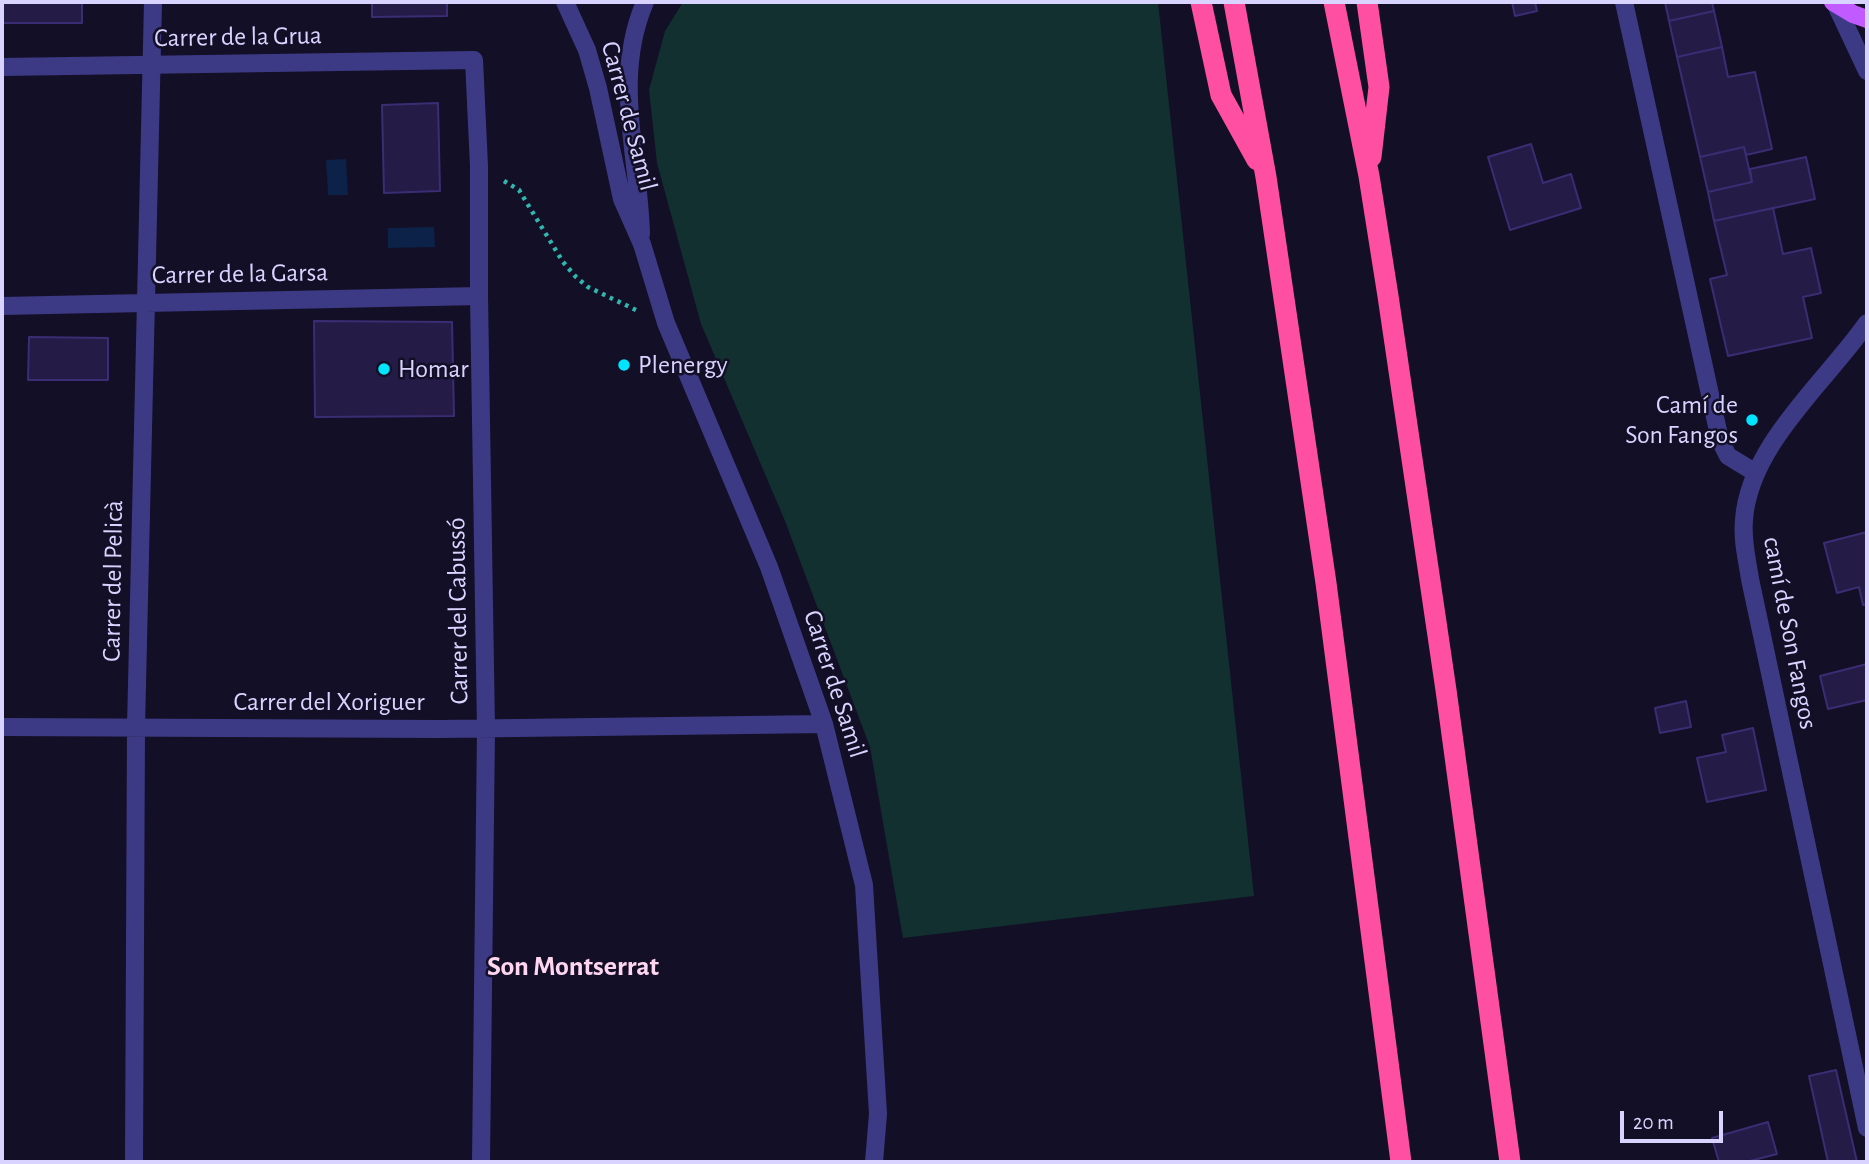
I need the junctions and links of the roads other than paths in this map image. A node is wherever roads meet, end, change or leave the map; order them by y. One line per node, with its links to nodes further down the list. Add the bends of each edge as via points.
1 (153, 2): 12 (street, Carrer del Pelicà)
2 (565, 2): 17 (street, Carrer de Samil, via 587,50 622,199)
3 (645, 2): 17 (street, Carrer de Samil, via 632,46 627,96)
4 (1201, 2): 16 (highway, via 1221,95)
5 (1234, 2): 16 (highway)
6 (1334, 2): 15 (highway)
7 (1367, 2): 15 (highway, via 1379,87)
8 (1624, 2): 22 (street, via 1720,440 1728,456)
9 (1834, 3): 10 (main road); 14 (street)
10 (1867, 19)
11 (474, 60): 12 (street, Carrer de la Grua); 18 (street, Carrer del Cabussó)
12 (151, 64): 13 (street, Carrer de la Grua); 19 (street, Carrer del Pelicà)
13 (2, 67)
14 (1867, 71)
15 (1369, 176): 32 (highway)
16 (1266, 177): 31 (highway, via 1326,583)
17 (642, 244): 23 (street, Carrer de Samil, via 666,323 769,567)
18 (479, 296): 19 (street, Carrer de la Garsa); 26 (street, Carrer del Cabussó)
19 (145, 302): 20 (street, Carrer de la Garsa); 25 (street, Carrer del Pelicà)
20 (2, 306)
21 (1867, 323): 22 (street, camí de Son Fangos)
22 (1756, 473): 27 (street, camí de Son Fangos, via 1744,521 1748,565)
23 (824, 724): 26 (street, Carrer del Xoriguer); 30 (street, Carrer de Samil, via 864,885 878,1114)
24 (2, 727): 25 (street, Carrer del Xoriguer)
25 (136, 727): 26 (street, Carrer del Xoriguer); 28 (street, Carrer del Pelicà)
26 (486, 729): 29 (street, Carrer del Cabussó)
27 (1867, 1128)
28 (134, 1162)
29 (481, 1162)
30 (874, 1162)
31 (1401, 1162)
32 (1510, 1162)

